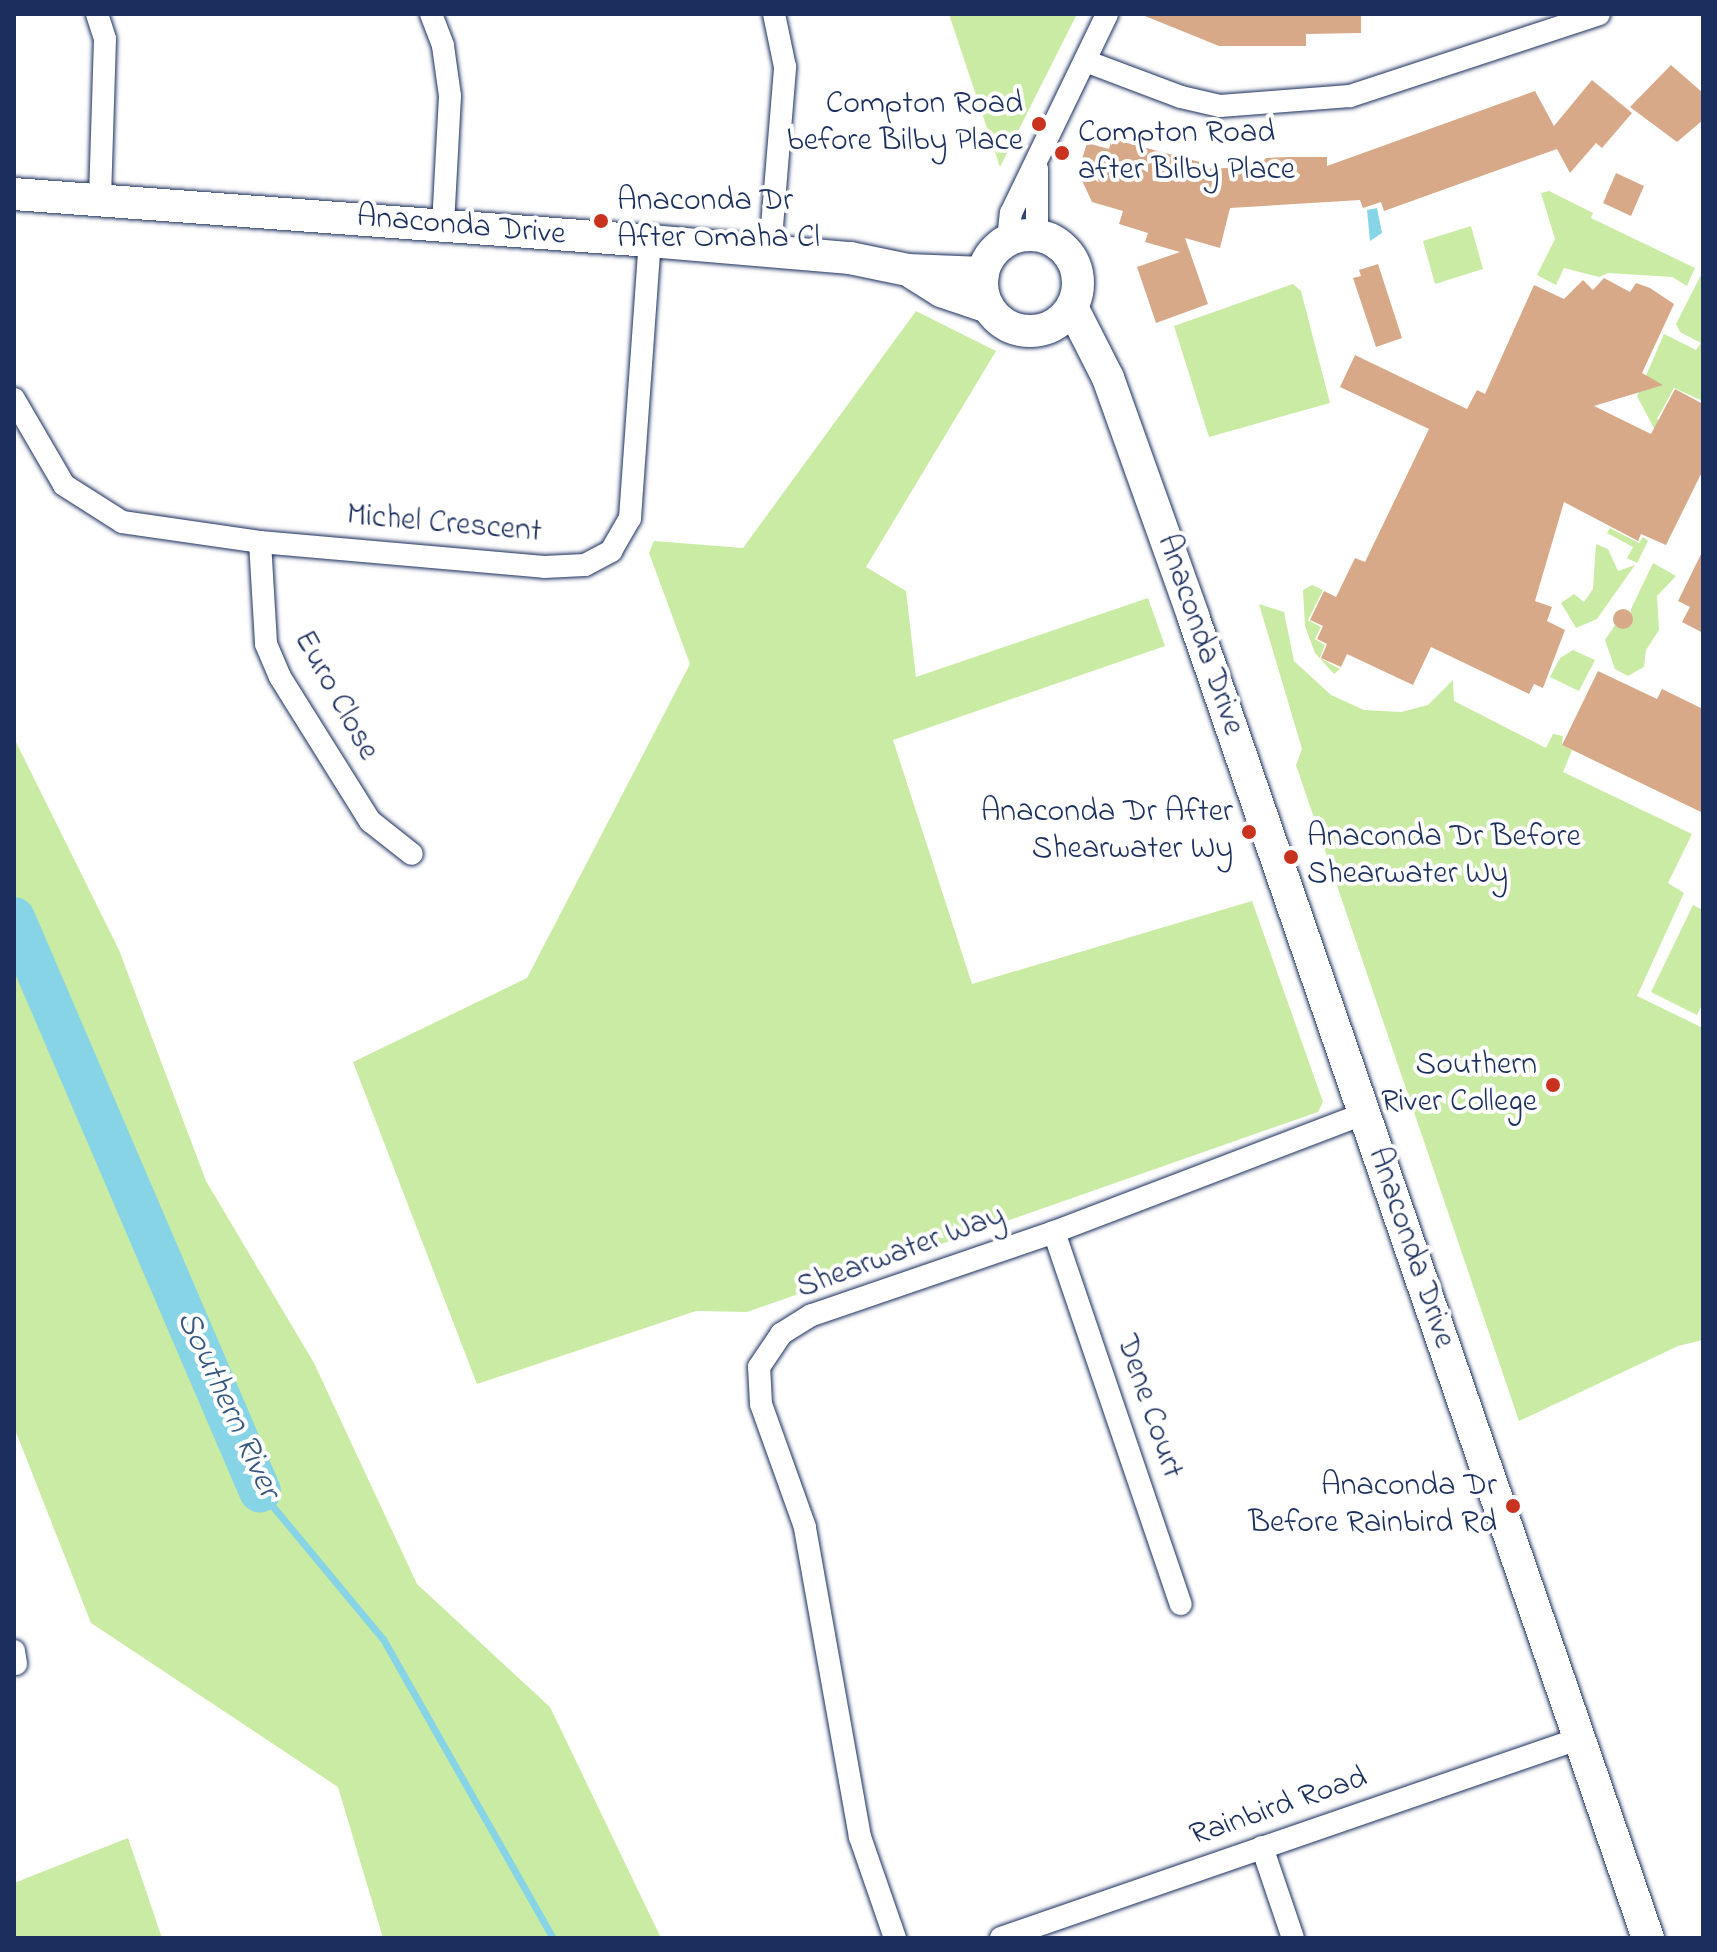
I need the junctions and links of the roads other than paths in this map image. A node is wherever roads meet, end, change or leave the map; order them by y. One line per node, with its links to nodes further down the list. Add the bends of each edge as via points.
1 (97, 14): 8 (street, via 105,39)
2 (431, 14): 9 (street, via 443,46 450,96)
3 (774, 14): 12 (street, via 785,67)
4 (1107, 14): 6 (street)
5 (1599, 14): 6 (street, via 1350,96 1220,106)
6 (1088, 62): 10 (street, via 1011,213)
7 (14, 194): 8 (main road, Anaconda Drive)
8 (100, 200): 9 (main road, Anaconda Drive)
9 (443, 227): 11 (main road, Anaconda Drive)
10 (1023, 238): 14 (main road, via 997,248); 16 (main road, via 1065,249 1074,262 1078,292)
11 (650, 241): 12 (main road, Anaconda Drive); 18 (street, Michel Crescent, via 630,518 611,551 585,565 544,567)
12 (770, 251): 13 (main road, Anaconda Drive)
13 (908, 270): 14 (main road, Anaconda Drive); 15 (main road, Anaconda Drive, via 941,291)
14 (983, 273): 15 (main road)
15 (988, 307): 16 (main road, Anaconda Drive, via 997,319 1023,331)
16 (1062, 317): 20 (main road, Anaconda Drive, via 1108,378)
17 (14, 399): 18 (street, Michel Crescent, via 64,485 122,522)
18 (260, 542): 19 (street, Euro Close, via 266,644 280,677 370,821)
19 (412, 854)
20 (1363, 1114): 21 (street, Shearwater Way); 23 (main road, Anaconda Drive)
21 (1054, 1232): 22 (street, Dene Court); 25 (street, Shearwater Way, via 812,1315 781,1334 759,1367 761,1404 805,1527 860,1837)
22 (1181, 1604)
23 (1578, 1739): 24 (street, Rainbird Road); 28 (main road, Anaconda Drive)
24 (1262, 1847): 26 (street, Rainbird Road); 27 (street)
25 (895, 1938)
26 (1001, 1938)
27 (1293, 1938)
28 (1648, 1938)

